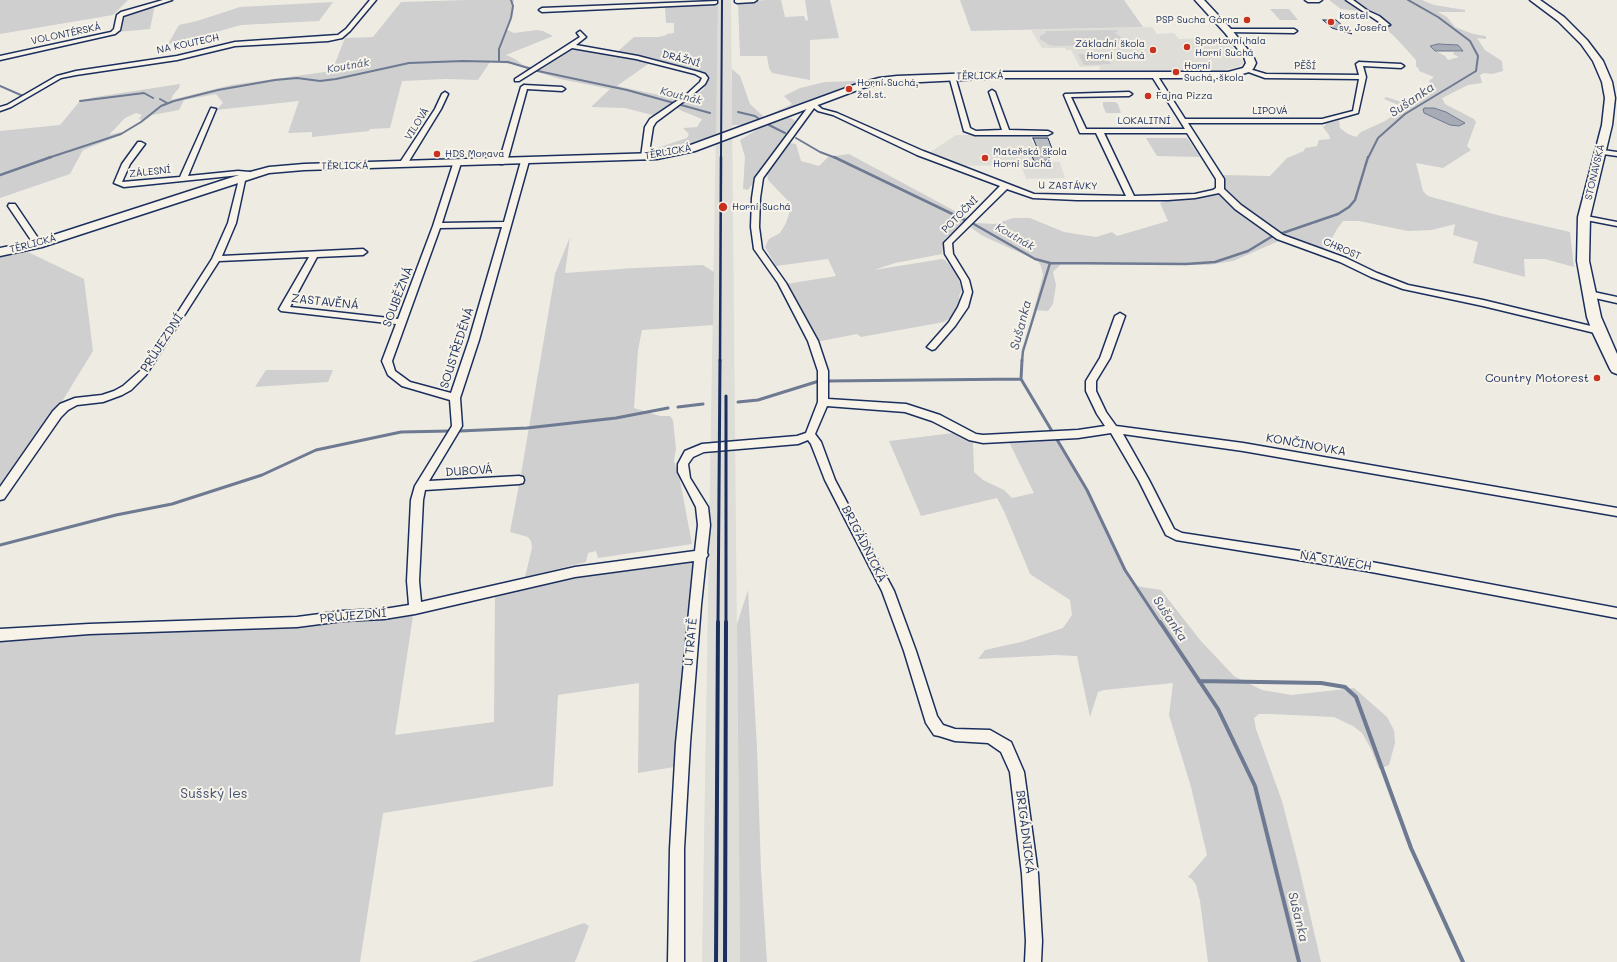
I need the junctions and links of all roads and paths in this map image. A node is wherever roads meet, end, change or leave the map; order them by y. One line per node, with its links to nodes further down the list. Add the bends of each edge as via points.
1 (169, 0): 19 (street, VOLONTÉRSKÁ, via 123,12 113,33)
2 (373, 0): 32 (street, NA KOUTECH, via 340,37 235,44 177,58 76,73 59,77)
3 (595, 0): 12 (street)
4 (754, 0): 10 (street)
5 (1199, 0): 15 (main road)
6 (1308, 0): 7 (street)
7 (1319, 0)
8 (1349, 0): 14 (street)
9 (1534, 0): 39 (main road, STONAVSKÁ, via 1561,19 1584,42 1598,61 1607,82 1610,98 1607,125)
10 (737, 1)
11 (715, 2): 12 (street)
12 (602, 8): 13 (street)
13 (542, 10)
14 (1386, 25)
15 (1228, 31): 16 (street); 21 (main road, via 1250,61 1250,67)
16 (1294, 31)
17 (580, 33): 18 (street, via 583,37)
18 (571, 46): 25 (street); 41 (street, DRÁŽNÍ, via 636,57 703,75 703,83 653,121 649,127)
19 (0, 58)
20 (1401, 66): 24 (street, via 1359,64)
21 (1246, 70): 22 (main road, TĚRLICKÁ, via 1229,75); 24 (street, PĚŠÍ, via 1265,76)
22 (1154, 75): 23 (main road, TĚRLICKÁ); 33 (street)
23 (952, 76): 30 (main road, TĚRLICKÁ, via 879,81); 36 (street, via 967,129 975,133)
24 (1364, 77): 33 (street, LIPOVÁ, via 1356,112 1322,121)
25 (517, 80)
26 (562, 89): 43 (street, via 524,87)
27 (992, 92): 36 (street)
28 (445, 94): 45 (street, VILOVÁ)
29 (1129, 94): 34 (street, LOKALITNÍ, via 1067,95 1083,131)
30 (813, 104): 41 (main road, TĚRLICKÁ, via 691,149); 49 (street, U ZASTÁVKY, via 820,110 835,114 920,153); 70 (street, via 759,178 755,227 758,249 782,284 813,341 823,371)
31 (213, 109): 48 (street, ZÁLESNÍ)
32 (0, 110)
33 (1184, 121): 35 (street)
34 (1099, 131): 35 (street, LOKALITNÍ); 51 (street)
35 (1189, 131): 50 (street, via 1220,179)
36 (1006, 132): 37 (street)
37 (1048, 133)
38 (141, 144): 48 (street, ZÁLESNÍ, via 126,164 118,183 124,185)
39 (1599, 150): 40 (street); 53 (main road, STONAVSKÁ)
40 (1617, 154)
41 (645, 157): 42 (main road, TĚRLICKÁ)
42 (525, 161): 43 (main road, TĚRLICKÁ); 54 (street, SOUSTŘEDĚNÁ)
43 (503, 162): 44 (main road, TĚRLICKÁ)
44 (457, 163): 45 (main road, TĚRLICKÁ); 56 (street, SOUBĚŽNÁ)
45 (403, 164): 46 (main road, TĚRLICKÁ, via 304,167)
46 (255, 174): 47 (main road, TĚRLICKÁ); 48 (street, ZÁLESNÍ, via 238,173)
47 (243, 177): 57 (main road, TĚRLICKÁ); 61 (street, PRŮJEZDNÍ, via 232,223)
48 (183, 179)
49 (1005, 186): 51 (street, U ZASTÁVKY, via 1042,197); 67 (street, POTOČNÍ, via 948,243 949,254 965,280 968,292 963,307 952,324)
50 (1220, 190): 51 (street, U ZASTÁVKY, via 1185,197); 66 (street, CHROST, via 1238,207 1277,235 1406,287)
51 (1131, 197)
52 (12, 206): 57 (street)
53 (1584, 217): 55 (street); 62 (main road, STONAVSKÁ, via 1583,261)
54 (507, 224): 56 (street); 69 (street, SOUSTŘEDĚNÁ)
55 (1617, 224)
56 (437, 226): 65 (street, SOUBĚŽNÁ)
57 (38, 244): 58 (main road, TĚRLICKÁ)
58 (0, 252)
59 (363, 252): 60 (street)
60 (314, 255): 61 (street); 65 (street, ZASTAVĚNÁ, via 284,309)
61 (216, 259): 75 (street, PRŮJEZDNÍ, via 143,373 118,393 75,402 57,414)
62 (1589, 294): 63 (street); 66 (main road, STONAVSKÁ)
63 (1617, 300)
64 (1120, 316): 71 (street, via 1105,358 1091,381 1091,391 1102,414)
65 (402, 322): 69 (street, SOUBĚŽNÁ, via 387,361 391,374 406,384)
66 (1599, 331): 68 (main road, STONAVSKÁ)
67 (932, 347)
68 (1617, 369)
69 (455, 398): 74 (street, SOUSTŘEDĚNÁ, via 457,426)
70 (823, 402): 71 (street, KONČINOVKA, via 906,408 983,439); 72 (street)
71 (1113, 429): 76 (street, KONČINOVKA, via 1243,447); 79 (street, NA STAVECH, via 1144,480 1170,532 1180,537 1366,566)
72 (810, 435): 77 (street, U TRATĚ, via 798,440 711,446 693,451 685,459 683,472 702,507 704,516); 82 (street, BRIGÁDNICKÁ, via 816,442 830,480 888,591 931,719 939,730 955,735 990,737 1006,746 1017,772 1030,874)
73 (519, 480): 74 (street, DUBOVÁ)
74 (421, 486): 78 (street, SOUSTŘEDĚNÁ, via 417,500 414,548)
75 (0, 496)
76 (1617, 512)
77 (702, 555): 78 (street, PRŮJEZDNÍ, via 574,572); 81 (street, U TRATĚ, via 683,743 677,849)
78 (415, 609): 80 (street, PRŮJEZDNÍ, via 297,622 89,629)
79 (1617, 613)
80 (0, 635)
81 (676, 962)
82 (1033, 962)

